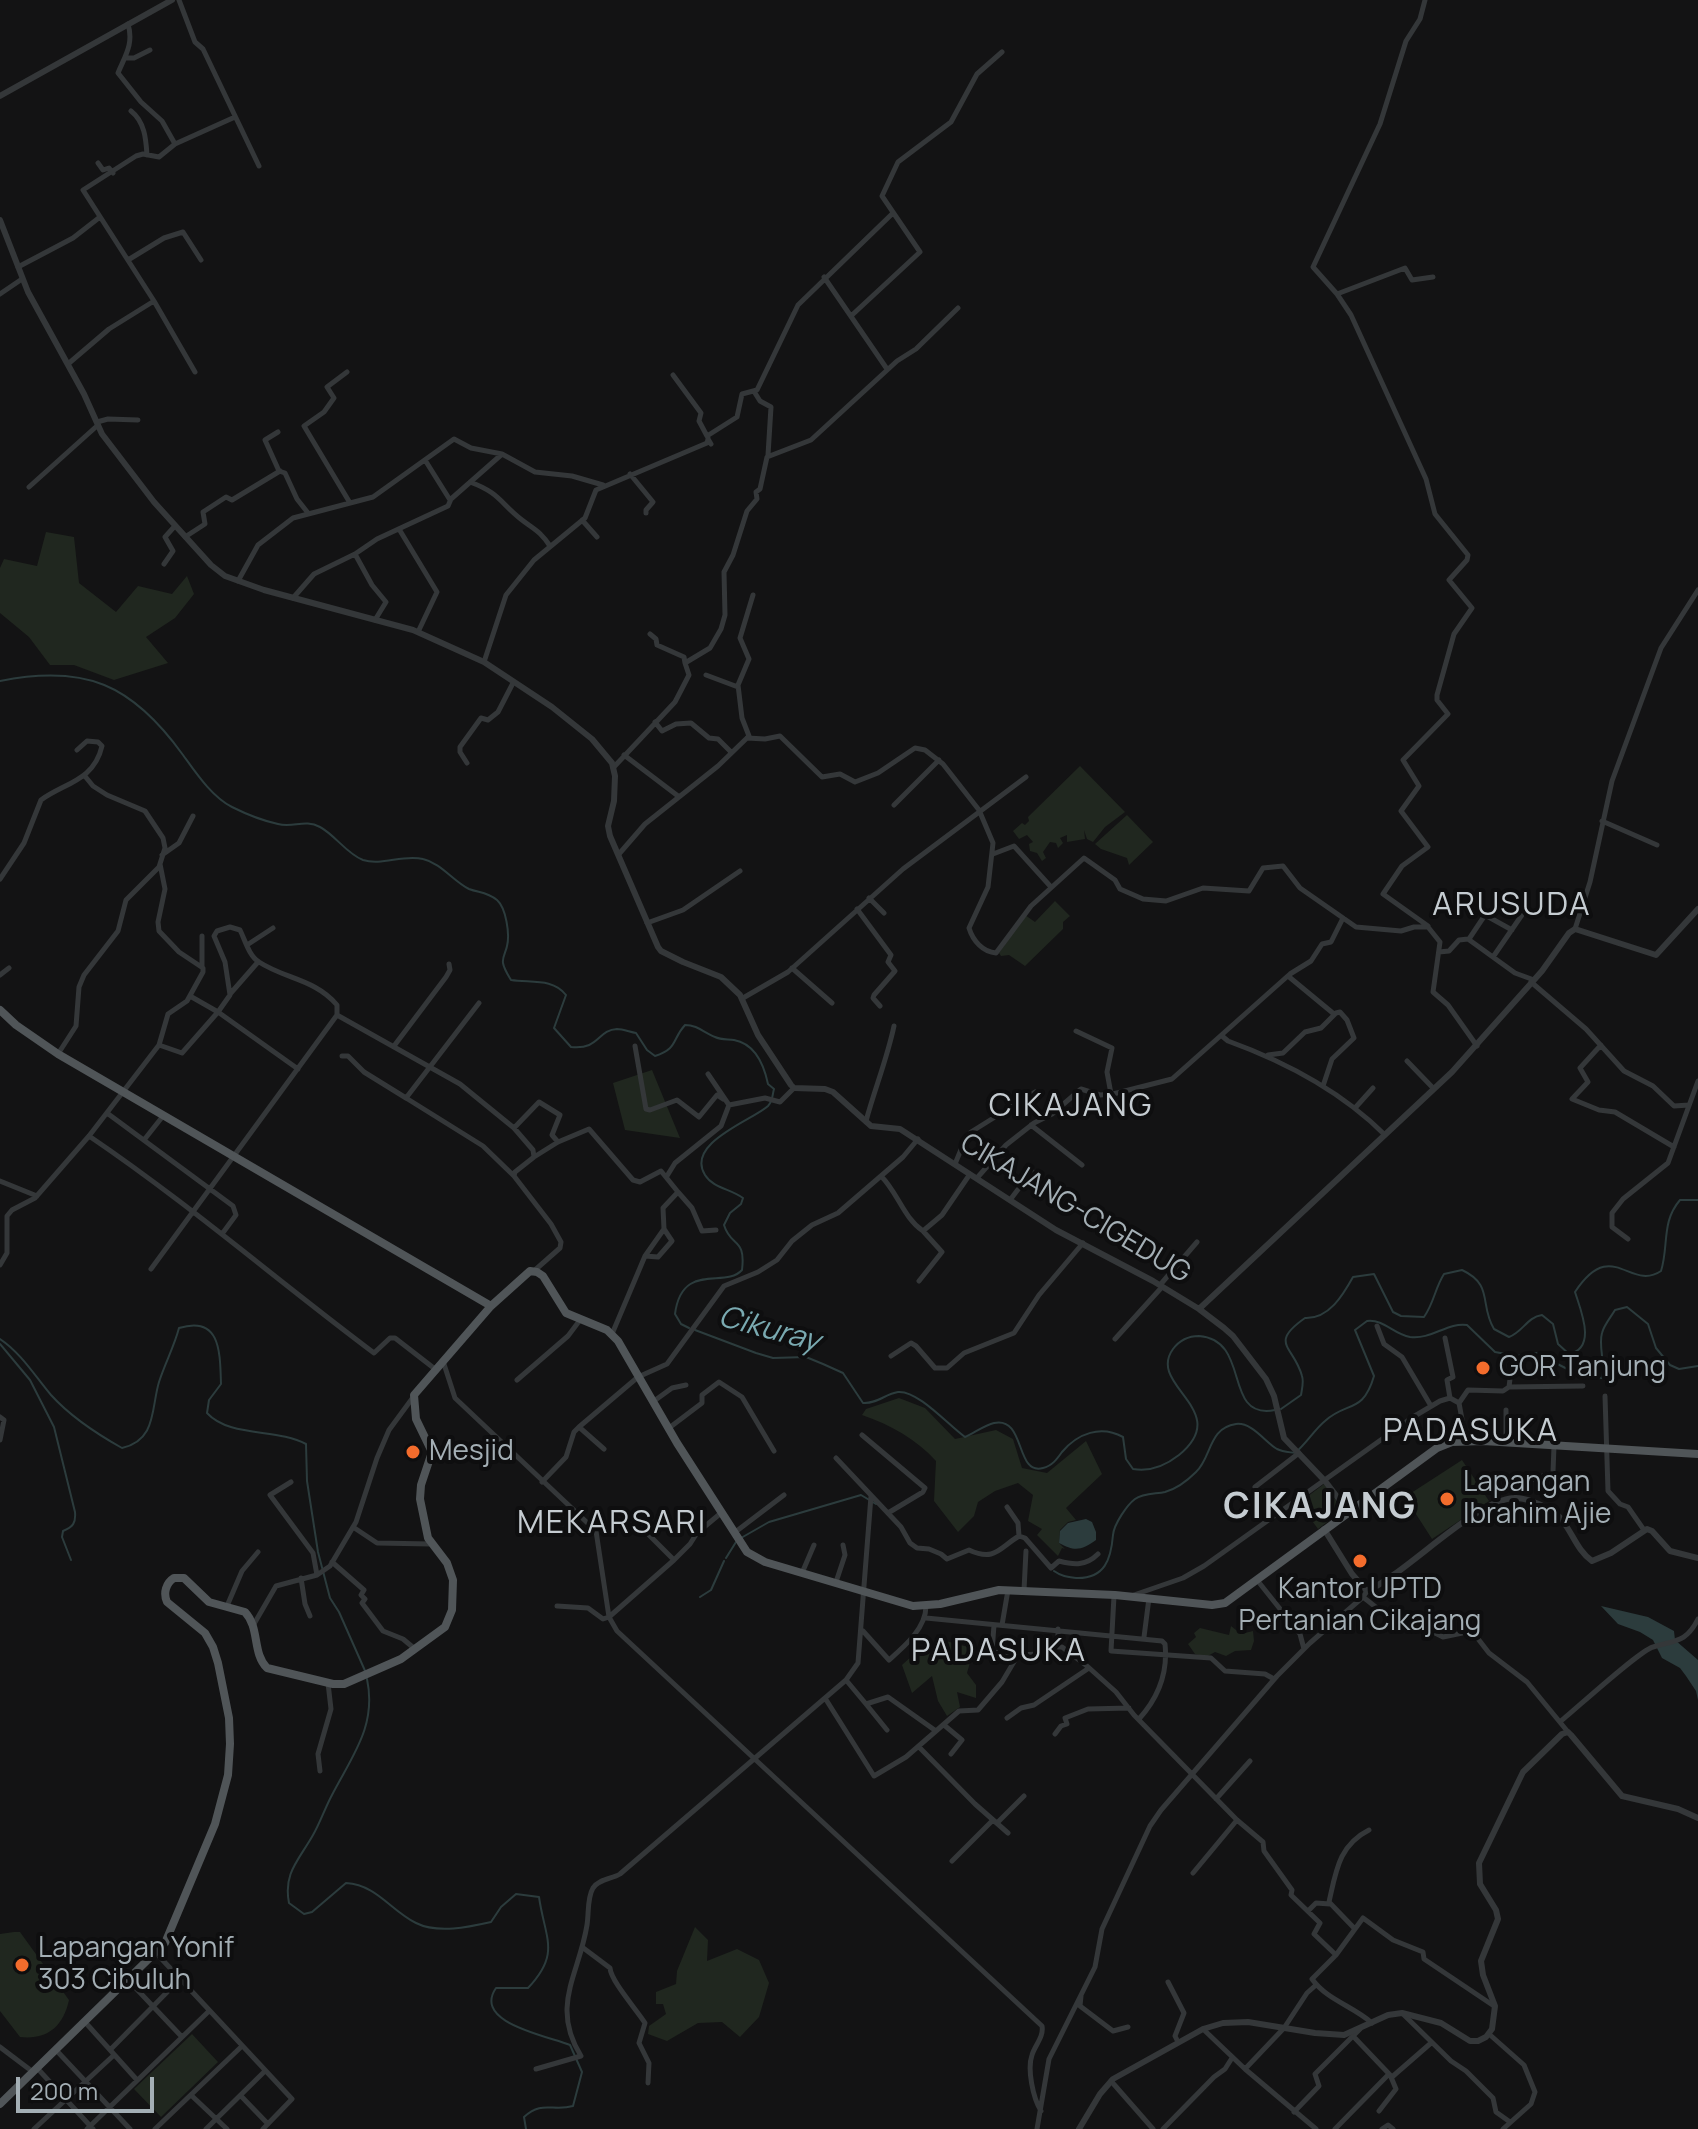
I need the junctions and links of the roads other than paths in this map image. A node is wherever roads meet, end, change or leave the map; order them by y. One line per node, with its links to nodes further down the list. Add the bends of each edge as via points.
1 (172, 0): 4 (street)
2 (179, 0): 10 (street)
3 (1425, 0): 26 (street, via 1376,133 1313,266)
4 (127, 23): 7 (street); 8 (street)
5 (150, 50): 7 (street)
6 (1002, 52): 16 (street, via 974,78 951,122 897,164 882,195)
7 (127, 58): 11 (street, via 118,75 159,117)
8 (0, 96)
9 (131, 111): 12 (street, via 143,130)
10 (235, 117): 11 (street); 14 (street)
11 (175, 144): 12 (street, via 159,157)
12 (147, 155): 15 (street)
13 (98, 163): 15 (street)
14 (259, 166)
15 (113, 173): 17 (street, via 82,189)
16 (893, 213): 22 (street); 29 (street, via 919,253)
17 (100, 217): 19 (street); 21 (street)
18 (0, 220): 21 (street)
19 (128, 260): 20 (street, via 183,232); 27 (street)
20 (201, 260)
21 (18, 267): 24 (street)
22 (824, 277): 29 (street); 35 (street, via 796,309)
23 (1433, 277): 26 (street, via 1412,280 1405,268)
24 (22, 279): 25 (street); 30 (street)
25 (0, 294)
26 (1337, 294): 102 (street, via 1426,479 1435,514 1469,557 1449,580 1472,608 1454,634 1437,695 1448,714 1403,760 1419,786 1401,811 1428,847 1402,866 1383,894)
27 (154, 301): 30 (street, via 109,329); 32 (street)
28 (958, 308): 31 (street)
29 (851, 316): 31 (street)
30 (68, 364): 37 (street)
31 (887, 369): 41 (street, via 811,440)
32 (195, 372)
33 (347, 372): 49 (street, via 326,388 334,398 326,410 304,426)
34 (673, 375): 39 (street, via 701,413 699,421)
35 (755, 393): 39 (street, via 742,394 736,419); 41 (street, via 771,407)
36 (138, 420): 37 (street)
37 (97, 424): 47 (street); 53 (street)
38 (278, 432): 43 (street, via 265,440)
39 (709, 439): 44 (street)
40 (502, 454): 42 (street, via 454,439); 45 (street); 46 (street, via 535,472)
41 (768, 455): 68 (street, via 757,499 747,511 724,572 721,629 710,648)
42 (425, 460): 48 (street); 49 (street, via 378,494)
43 (280, 471): 50 (street); 55 (street, via 232,500 226,497 207,508 205,524)
44 (630, 474): 46 (street); 51 (street, via 653,502)
45 (470, 482): 48 (street); 57 (street, via 498,496)
46 (603, 485): 52 (street)
47 (29, 487)
48 (450, 500): 54 (street, via 448,506)
49 (350, 503): 50 (street)
50 (308, 513): 60 (street, via 262,541)
51 (646, 513)
52 (582, 520): 56 (street); 57 (street)
53 (174, 527): 55 (street); 59 (street, via 165,537 173,551)
54 (399, 529): 58 (street); 65 (street, via 437,592)
55 (185, 537): 60 (street, via 217,571)
56 (597, 537)
57 (550, 546): 67 (street, via 506,595)
58 (355, 554): 63 (street, via 311,576); 64 (street, via 386,602)
59 (164, 564)
60 (238, 581): 63 (street)
61 (1698, 590): 86 (street, via 1661,648)
62 (753, 595): 71 (street, via 740,638 749,659)
63 (293, 598): 64 (street)
64 (375, 621): 65 (street)
65 (418, 632): 67 (street)
66 (650, 634): 68 (street, via 657,645 684,657)
67 (484, 662): 70 (street)
68 (685, 663): 72 (street, via 689,675 675,702)
69 (706, 675): 71 (street)
70 (513, 683): 78 (street, via 498,712 488,720 481,718 460,747); 79 (street, via 584,732)
71 (739, 687): 73 (street)
72 (655, 722): 75 (street, via 661,731 691,723); 76 (street)
73 (748, 737): 75 (street); 77 (street, via 780,736 822,777 840,774 855,782 915,748)
74 (77, 750): 80 (street, via 87,741 102,746)
75 (731, 752): 82 (street)
76 (624, 755): 79 (street); 82 (street)
77 (939, 760): 83 (street); 84 (street)
78 (467, 763)
79 (613, 768): 88 (street, via 608,826)
80 (84, 775): 90 (street, via 107,795 147,813 165,843); 93 (street, via 41,800 24,843)
81 (1026, 777): 84 (street)
82 (678, 796): 88 (street)
83 (894, 805)
84 (979, 810): 89 (street); 95 (street)
85 (193, 816): 90 (street, via 179,843)
86 (1602, 821): 87 (street); 104 (street)
87 (1657, 845)
88 (619, 854): 101 (street)
89 (993, 854): 94 (street, via 1014,846); 94 (street, via 988,887 969,924 987,951 996,953)
90 (161, 856): 91 (street)
91 (160, 864): 113 (street, via 165,889 159,931); 137 (street, via 126,900 118,931 84,975 76,1026)
92 (740, 871): 101 (street, via 683,910)
93 (0, 879)
94 (1051, 887): 100 (street, via 1084,858 1121,889 1162,901 1203,888 1249,891 1262,869 1280,866 1300,888)
95 (869, 898): 96 (street); 99 (street)
96 (857, 909): 115 (street); 124 (street, via 891,955 888,962 895,971 874,995)
97 (1526, 909): 105 (street)
98 (1698, 909): 104 (street, via 1656,955)
99 (884, 913)
100 (1343, 918): 102 (street, via 1359,927); 117 (street, via 1331,942 1323,943 1311,961)
101 (647, 923): 121 (street, via 661,951 721,977)
102 (1428, 927): 109 (street, via 1439,938)
103 (273, 928): 108 (street)
104 (1575, 929): 118 (street)
105 (1512, 930): 107 (street, via 1485,915); 110 (street)
106 (202, 936): 113 (street)
107 (1469, 939): 109 (street); 110 (street)
108 (247, 945): 111 (street); 119 (street, via 236,928 214,934)
109 (1439, 952): 136 (street, via 1433,992)
110 (1493, 957): 118 (street)
111 (258, 962): 119 (street); 128 (street, via 330,997)
112 (449, 964): 134 (street, via 446,977)
113 (202, 967): 120 (street)
114 (9, 968): 116 (street)
115 (792, 968): 121 (street); 123 (street)
116 (0, 975)
117 (1288, 976): 127 (street); 131 (street)
118 (1533, 981): 133 (street); 136 (street)
119 (230, 995): 126 (street)
120 (190, 996): 126 (street); 132 (street, via 168,1014)
121 (743, 998): 146 (street, via 758,1035)
122 (479, 1003): 141 (street)
123 (832, 1003)
124 (880, 1006)
125 (0, 1010): 137 (main road)
126 (218, 1012): 132 (street, via 182,1053); 142 (street)
127 (1334, 1014): 138 (street, via 1283,1053); 145 (street, via 1344,1016 1354,1038 1332,1059)
128 (337, 1015): 134 (street); 142 (street)
129 (894, 1026): 159 (street)
130 (1076, 1031): 151 (street, via 1112,1048 1107,1072)
131 (1222, 1036): 138 (street); 151 (street, via 1172,1079)
132 (159, 1045): 149 (street)
133 (1601, 1045): 155 (street, via 1624,1071 1653,1086 1674,1106); 167 (street, via 1580,1068 1588,1082 1572,1099 1615,1112)
134 (394, 1046): 141 (street)
135 (635, 1046): 153 (street, via 646,1109 677,1100 699,1117 717,1095)
136 (1477, 1046): 148 (street)
137 (58, 1054): 149 (main road)
138 (1267, 1055): 145 (street)
139 (342, 1056): 152 (street)
140 (1407, 1061): 148 (street)
141 (430, 1067): 152 (street); 161 (street)
142 (298, 1069): 168 (street)
143 (708, 1074): 153 (street)
144 (1698, 1081): 155 (street)
145 (1323, 1086): 156 (street)
146 (794, 1088): 154 (street, via 782,1101); 159 (street, CIKAJANG-CIGEDUG, via 833,1092)
147 (1373, 1088): 156 (street)
148 (1434, 1089): 162 (street)
149 (123, 1092): 157 (street); 158 (main road)
150 (1035, 1092): 170 (street, via 971,1132)
151 (1111, 1094): 160 (street, via 1081,1089 1049,1117)
152 (406, 1098): 173 (street, via 483,1146)
153 (723, 1099): 154 (street)
154 (729, 1105): 174 (street, via 721,1126 675,1163)
155 (1689, 1105): 167 (street)
156 (1355, 1108): 162 (street)
157 (107, 1113): 163 (street); 165 (street)
158 (164, 1115): 165 (street); 168 (main road)
159 (866, 1121): 164 (street, CIKAJANG-CIGEDUG, via 896,1127)
160 (1031, 1125): 171 (street); 176 (street)
161 (514, 1128): 166 (street, via 539,1102 560,1115 552,1135); 169 (street)
162 (1385, 1135): 197 (street)
163 (89, 1136): 180 (street); 182 (street)
164 (918, 1139): 170 (street, CIKAJANG-CIGEDUG); 175 (street)
165 (144, 1140): 178 (street)
166 (558, 1142): 169 (street); 174 (street, via 589,1129 633,1180 640,1182 658,1170)
167 (1674, 1147): 187 (street, via 1668,1163 1612,1213 1612,1227)
168 (234, 1156): 178 (street); 196 (main road)
169 (534, 1157): 173 (street)
170 (955, 1164): 176 (street, CIKAJANG-CIGEDUG)
171 (1082, 1165)
172 (1032, 1171): 181 (street)
173 (514, 1176): 193 (street, via 561,1242)
174 (667, 1176): 179 (street)
175 (881, 1176): 185 (street); 207 (street, via 837,1215 810,1226 760,1272 724,1286 667,1364)
176 (973, 1176): 181 (street, CIKAJANG-CIGEDUG); 185 (street)
177 (0, 1181): 180 (street)
178 (209, 1190): 182 (street); 186 (street, via 236,1212)
179 (678, 1192): 183 (street, via 663,1208); 184 (street, via 702,1231)
180 (37, 1196): 191 (street, via 7,1216 7,1253)
181 (1010, 1200): 189 (street, CIKAJANG-CIGEDUG)
182 (194, 1212): 186 (street); 192 (street)
183 (664, 1229): 190 (street); 190 (street, via 672,1241 658,1257)
184 (716, 1230)
185 (923, 1231): 194 (street, via 942,1252)
186 (222, 1234): 206 (street, via 374,1353 395,1338)
187 (1628, 1239)
188 (1197, 1242): 195 (street)
189 (1083, 1243): 195 (street, CIKAJANG-CIGEDUG); 203 (street, via 1012,1335 964,1353 945,1369 934,1367 914,1344)
190 (645, 1256): 200 (street)
191 (0, 1265)
192 (151, 1269)
193 (534, 1271): 196 (main road); 198 (main road, via 543,1276 566,1313)
194 (919, 1281)
195 (1161, 1286): 197 (street, CIKAJANG-CIGEDUG); 202 (street)
196 (491, 1306): 204 (main road)
197 (1199, 1309): 230 (street, CIKAJANG-CIGEDUG, via 1233,1336 1256,1364 1274,1396 1284,1438)
198 (580, 1320): 200 (main road); 208 (street)
199 (1377, 1326): 217 (street, via 1384,1344 1402,1357)
200 (612, 1334): 207 (main road)
201 (1445, 1338): 214 (street, via 1453,1377 1447,1380)
202 (1115, 1339)
203 (891, 1356)
204 (443, 1360): 206 (main road); 236 (street, via 455,1398)
205 (1512, 1363): 211 (street)
206 (435, 1369): 212 (main road)
207 (638, 1377): 215 (main road); 220 (street)
208 (517, 1380)
209 (686, 1385): 215 (street)
210 (1583, 1386): 211 (street)
211 (1509, 1387): 216 (street, via 1468,1390)
212 (414, 1395): 246 (street, via 389,1430); 252 (main road, via 416,1419 432,1452 419,1493)
213 (1605, 1396): 228 (street)
214 (1450, 1398): 216 (street); 217 (street)
215 (653, 1402): 221 (main road)
216 (1459, 1403): 224 (street)
217 (1431, 1406): 234 (street)
218 (1506, 1410): 225 (street)
219 (0, 1417): 223 (street)
220 (579, 1427): 227 (street); 236 (street, via 566,1457)
221 (668, 1428): 229 (street, via 702,1403 702,1395 719,1382 742,1397); 243 (main road)
222 (862, 1435): 244 (street, via 925,1488)
223 (0, 1440)
224 (1466, 1441): 225 (main road); 242 (main road, via 1437,1448)
225 (1506, 1443): 226 (main road)
226 (1554, 1446): 228 (main road); 233 (street, via 1553,1472)
227 (604, 1449)
228 (1606, 1449): 231 (main road); 248 (street, via 1611,1496 1628,1507)
229 (774, 1451)
230 (1298, 1452): 234 (street, CIKAJANG-CIGEDUG); 237 (street)
231 (1698, 1454)
232 (836, 1458): 240 (street)
233 (1532, 1480)
234 (1325, 1481): 242 (street, CIKAJANG-CIGEDUG); 245 (street)
235 (291, 1482): 261 (street, via 270,1495 313,1553)
236 (542, 1482): 279 (street, via 596,1531)
237 (1255, 1487)
238 (784, 1495): 251 (street)
239 (1254, 1495): 245 (street)
240 (871, 1499): 244 (street); 268 (street)
241 (1007, 1507): 250 (street, via 1018,1523)
242 (1348, 1511): 247 (main road)
243 (721, 1513): 251 (main road); 259 (street)
244 (888, 1513): 250 (street, via 917,1548 947,1559 969,1550 992,1555)
245 (1270, 1519): 271 (street, via 1193,1573)
246 (353, 1527): 252 (street, via 377,1543); 260 (street)
247 (1324, 1529): 264 (main road); 269 (street)
248 (1644, 1530): 258 (street, via 1652,1531 1670,1551); 269 (street, via 1592,1561 1556,1514 1511,1498 1483,1509)
249 (636, 1531): 259 (street, via 643,1529)
250 (1019, 1536): 257 (street, via 1051,1568 1059,1561 1086,1564)
251 (736, 1538): 262 (main road, via 752,1556)
252 (433, 1544): 291 (main road, via 451,1570 452,1610 445,1627)
253 (814, 1545): 262 (street)
254 (843, 1545): 265 (street)
255 (1026, 1551): 267 (street)
256 (258, 1552): 275 (street, via 242,1571)
257 (1098, 1554)
258 (1698, 1558)
259 (674, 1560): 279 (street)
260 (332, 1562): 261 (street); 291 (street, via 364,1590 362,1603 383,1631)
261 (321, 1573): 263 (street)
262 (802, 1573): 265 (main road)
263 (301, 1578): 278 (street); 282 (street, via 276,1586)
264 (1257, 1579): 272 (main road, via 1221,1604); 290 (street, via 1300,1634)
265 (836, 1583): 268 (main road)
266 (1008, 1590): 267 (main road); 274 (main road); 284 (street)
267 (1024, 1590): 270 (main road)
268 (866, 1592): 274 (main road); 276 (street)
269 (1365, 1594): 290 (street); 303 (street, via 1382,1612 1410,1614 1443,1637 1472,1631)
270 (1115, 1595): 271 (main road); 287 (street)
271 (1130, 1596): 272 (main road)
272 (1149, 1598): 288 (street)
273 (557, 1606): 279 (street, via 588,1608 603,1619)
274 (926, 1606): 280 (street)
275 (227, 1607): 282 (main road, via 245,1612); 328 (main road, via 204,1599 180,1576 166,1587 170,1607 197,1624 213,1647 230,1744 215,1824 171,1934)
276 (863, 1611): 277 (street); 286 (street)
277 (852, 1612)
278 (310, 1616)
279 (609, 1617): 311 (street, via 617,1631)
280 (926, 1618): 283 (street); 286 (street, via 889,1660)
281 (1698, 1619): 303 (street, via 1679,1641 1649,1649)
282 (253, 1625): 297 (main road, via 259,1660 267,1668)
283 (994, 1625): 284 (street); 293 (street, via 990,1650)
284 (1002, 1625): 285 (street)
285 (1058, 1629): 287 (street); 289 (street)
286 (862, 1631): 296 (street, via 858,1663)
287 (1112, 1634): 288 (street); 292 (street, via 1113,1652)
288 (1144, 1637): 292 (street, via 1164,1642)
289 (1058, 1647): 293 (street); 294 (street)
290 (1304, 1649): 295 (street)
291 (415, 1650): 297 (main road, via 358,1679)
292 (1165, 1654): 295 (street, via 1211,1658 1225,1671); 302 (street, via 1163,1677)
293 (1018, 1655): 304 (street, via 978,1710 961,1710)
294 (1089, 1668): 300 (street); 301 (street)
295 (1274, 1679): 314 (street)
296 (846, 1680): 298 (street); 299 (street)
297 (328, 1683): 313 (street, via 331,1709 318,1754)
298 (825, 1698): 309 (street, via 874,1776); 311 (street)
299 (866, 1704): 305 (street); 306 (street, via 888,1697)
300 (1129, 1708): 302 (street); 308 (street, via 1086,1710 1065,1718 1067,1724)
301 (1007, 1718)
302 (1139, 1719): 314 (street)
303 (1561, 1721): 307 (street)
304 (944, 1725): 306 (street); 310 (street, via 962,1740)
305 (887, 1730)
306 (936, 1731): 309 (street)
307 (1568, 1732): 317 (street, via 1622,1796); 335 (street, via 1523,1772 1479,1863 1480,1884 1498,1919 1481,1966)
308 (1055, 1734)
309 (919, 1747): 319 (street)
310 (951, 1754)
311 (756, 1760): 327 (street, via 620,1874 596,1885); 369 (street, via 1042,2026 1028,2069)
312 (1250, 1761): 316 (street)
313 (320, 1771)
314 (1193, 1773): 316 (street); 334 (street, via 1150,1826 1102,1929 1095,1967)
315 (1024, 1796): 319 (street)
316 (1216, 1799): 318 (street)
317 (1698, 1818)
318 (1237, 1820): 323 (street); 325 (street, via 1263,1842 1291,1895)
319 (995, 1822): 321 (street); 322 (street)
320 (1369, 1830): 324 (street, via 1354,1838 1341,1860)
321 (1008, 1833)
322 (952, 1861)
323 (1193, 1873)
324 (1330, 1904): 325 (street, via 1316,1903); 326 (street)
325 (1308, 1911): 329 (street, via 1320,1923 1314,1934)
326 (1354, 1928): 329 (street); 335 (street, via 1363,1918 1393,1940 1423,1952 1424,1959)
327 (582, 1947): 355 (street, via 566,2025 581,2056); 363 (street, via 610,1968 645,2023 639,2043 649,2063)
328 (157, 1954): 330 (street); 331 (main road)
329 (1336, 1955): 333 (street, via 1312,1976)
330 (180, 1979): 336 (street); 337 (street)
331 (129, 1981): 336 (street); 339 (main road)
332 (1168, 1982): 348 (street, via 1184,2013 1175,2036)
333 (1316, 1985): 340 (street); 342 (street)
334 (1082, 1992): 341 (street, via 1080,2006 1113,2031); 369 (street, via 1046,2067)
335 (1495, 2006): 345 (street)
336 (153, 2008): 347 (street); 353 (street)
337 (208, 2012): 347 (street); 351 (street)
338 (1402, 2013): 340 (street); 345 (street, via 1441,2023 1470,2041); 349 (street)
339 (85, 2022): 352 (main road); 353 (street)
340 (1372, 2023): 344 (street)
341 (1128, 2027)
342 (1284, 2028): 343 (street, via 1240,2021); 344 (street, via 1334,2035); 356 (street)
343 (1203, 2029): 348 (street); 354 (street)
344 (1360, 2029): 346 (street)
345 (1489, 2034): 373 (street, via 1524,2065 1535,2092 1531,2104)
346 (1353, 2036): 359 (street); 371 (street, via 1315,2074 1319,2086)
347 (182, 2037): 360 (street)
348 (1178, 2042): 361 (street)
349 (1431, 2043): 359 (street); 373 (street, via 1466,2071 1493,2098 1496,2112)
350 (0, 2047): 357 (street)
351 (241, 2047): 358 (street); 364 (street)
352 (56, 2050): 357 (main road); 362 (street)
353 (112, 2053): 360 (street); 362 (street)
354 (1232, 2058): 356 (street); 385 (street)
355 (536, 2069)
356 (1245, 2069): 371 (street)
357 (36, 2070): 366 (street); 367 (main road)
358 (265, 2071): 365 (street); 374 (street, via 292,2099)
359 (1390, 2076): 370 (street, via 1396,2089); 387 (street)
360 (137, 2080): 368 (street)
361 (1111, 2081): 383 (street); 384 (street)
362 (85, 2083): 366 (street); 368 (street)
363 (648, 2083)
364 (192, 2096): 372 (street); 378 (street)
365 (241, 2096): 372 (street); 374 (street)
366 (65, 2099): 375 (street); 376 (street)
367 (0, 2104)
368 (110, 2106): 375 (street); 377 (street)
369 (1041, 2111): 382 (street)
370 (1379, 2111)
371 (1294, 2112): 386 (street)
372 (218, 2119): 379 (street); 380 (street)
373 (1510, 2122): 390 (street)
374 (268, 2124): 381 (street)
375 (90, 2128)
376 (34, 2129)
377 (130, 2129)
378 (155, 2129)
379 (206, 2129)
380 (227, 2129)
381 (263, 2129)
382 (1037, 2129)
383 (1079, 2129)
384 (1153, 2129)
385 (1163, 2129)
386 (1316, 2129)
387 (1335, 2129)
388 (1382, 2129): 389 (street)
389 (1393, 2129)
390 (1503, 2129)

